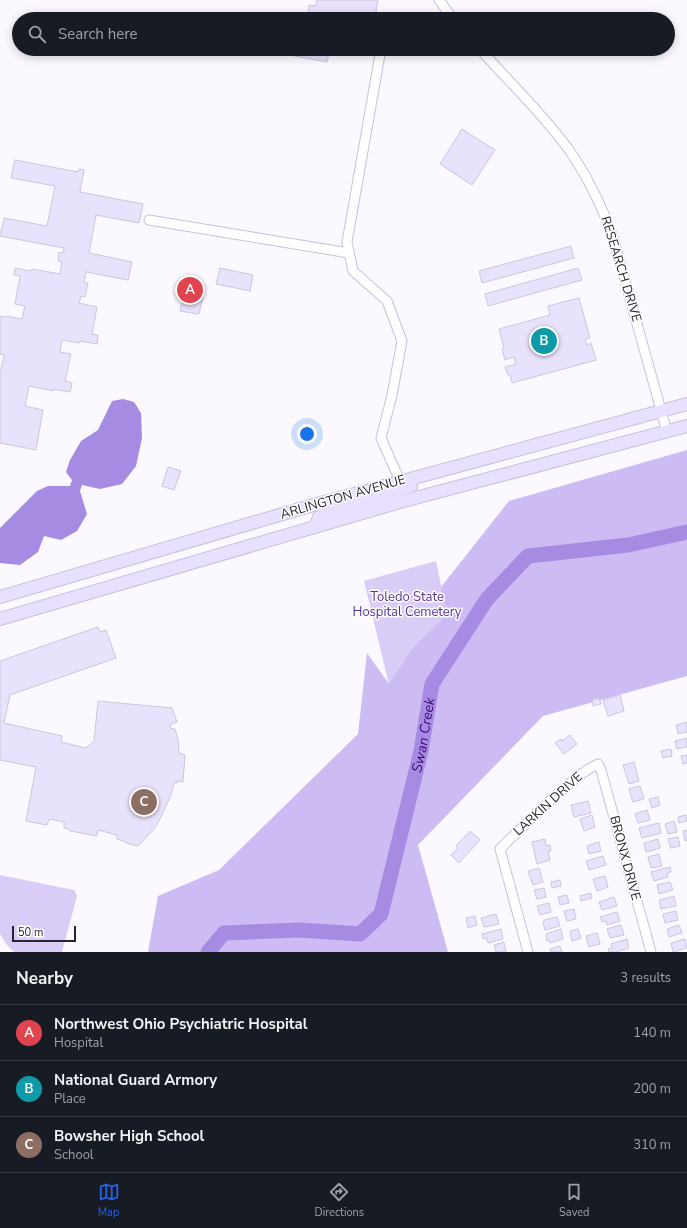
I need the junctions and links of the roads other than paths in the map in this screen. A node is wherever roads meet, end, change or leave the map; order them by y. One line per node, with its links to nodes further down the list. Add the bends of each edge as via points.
1 (439, 0): 2 (street)
2 (448, 12)
3 (380, 56): 6 (street, via 347,242)
4 (486, 56): 8 (street, RESEARCH DRIVE, via 569,150 605,214 614,237)
5 (149, 220): 6 (street)
6 (349, 253): 12 (street, via 353,271 387,301 402,341 381,438)
7 (687, 404): 8 (street, ARLINGTON AVENUE)
8 (661, 411): 10 (street, RESEARCH DRIVE); 11 (street, ARLINGTON AVENUE)
9 (687, 426): 10 (street, ARLINGTON AVENUE)
10 (667, 432): 13 (street, ARLINGTON AVENUE)
11 (545, 442): 12 (street, ARLINGTON AVENUE); 13 (street, via 486,466 428,480 328,511 319,517)
12 (400, 481): 14 (street, ARLINGTON AVENUE)
13 (316, 526): 15 (street, ARLINGTON AVENUE)
14 (0, 597)
15 (0, 619)
16 (598, 764): 17 (street, LARKIN DRIVE, via 565,787 500,849); 18 (street, BRONX DRIVE)
17 (528, 952)
18 (650, 952)

